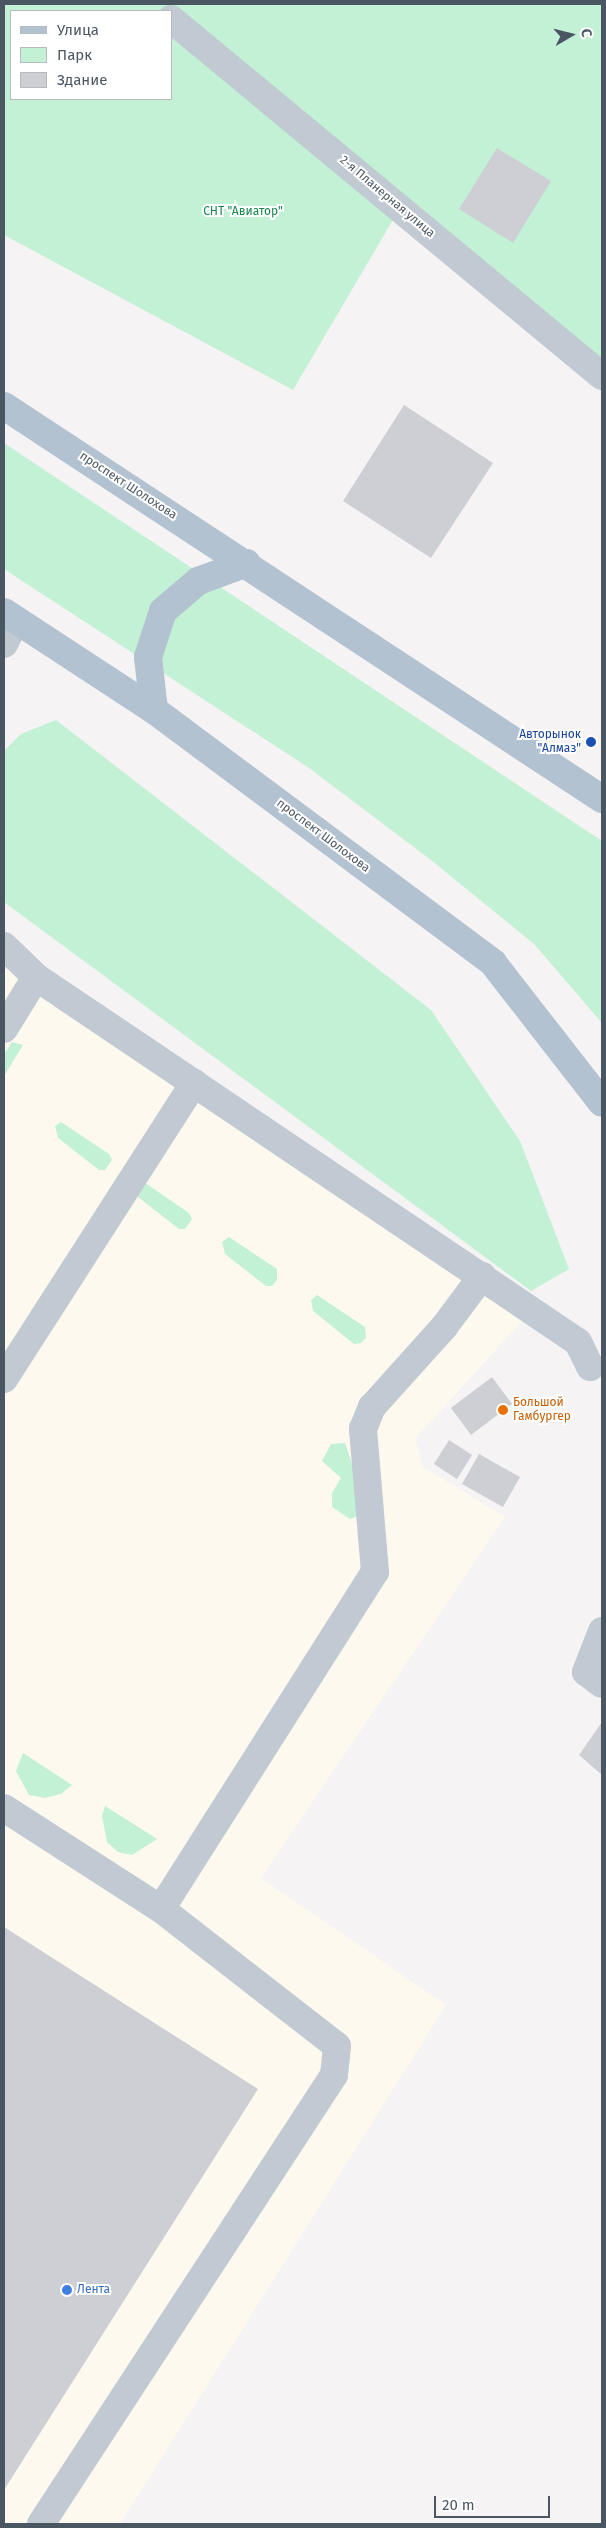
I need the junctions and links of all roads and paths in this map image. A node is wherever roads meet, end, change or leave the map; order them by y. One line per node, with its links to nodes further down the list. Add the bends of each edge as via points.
1 (172, 20): 2 (lane, 2-я Планерная улица)
2 (602, 376)
3 (4, 406): 4 (main road, проспект Шолохова)
4 (247, 562): 6 (main road, via 198,581 162,611 148,657); 7 (main road, проспект Шолохова)
5 (8, 625): 6 (main road, проспект Шолохова)
6 (154, 710): 12 (main road, проспект Шолохова, via 493,963)
7 (602, 799)
8 (4, 946): 9 (lane)
9 (36, 977): 10 (lane); 11 (lane)
10 (4, 1029)
11 (194, 1082): 13 (lane); 15 (lane)
12 (602, 1103)
13 (482, 1276): 14 (lane, via 578,1342); 19 (lane, via 444,1327 372,1407 363,1429 375,1572)
14 (590, 1367)
15 (4, 1379)
16 (602, 1631): 17 (lane, via 586,1672)
17 (602, 1684)
18 (4, 1808): 19 (lane)
19 (161, 1909): 20 (lane, via 338,2046 334,2075)
20 (41, 2524)

